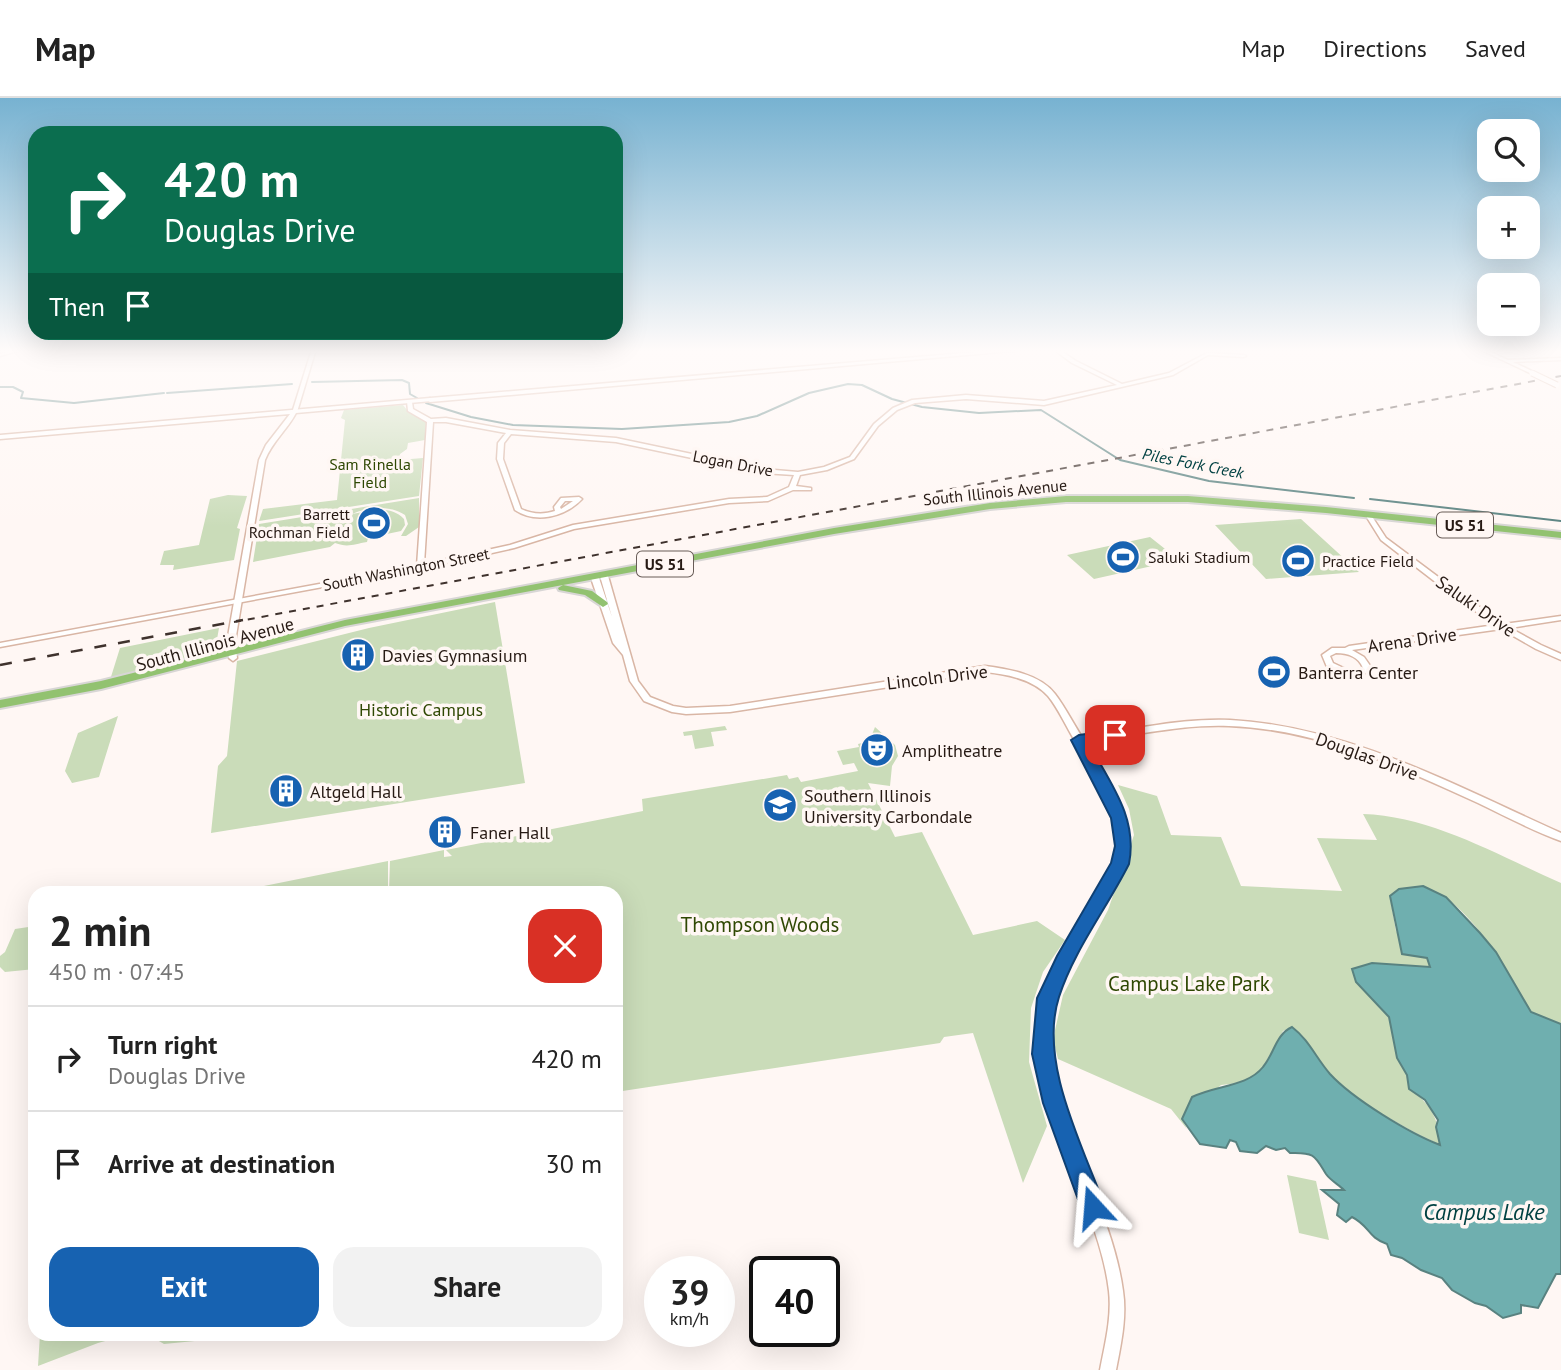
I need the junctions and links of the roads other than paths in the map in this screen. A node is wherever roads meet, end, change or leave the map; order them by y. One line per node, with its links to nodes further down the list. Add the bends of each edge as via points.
1 (296, 408): 5 (street)
2 (336, 408): 5 (main road)
3 (410, 408): 6 (street)
4 (900, 408): 9 (street, Logan Drive, via 876,425 852,458)
5 (295, 412): 8 (main road); 18 (main road, via 271,440 264,457)
6 (430, 421): 7 (street, Logan Drive); 15 (street)
7 (510, 432): 9 (street, Logan Drive, via 616,440); 12 (street, via 501,443 500,459 518,510 536,515)
8 (0, 437)
9 (798, 474): 10 (street)
10 (792, 488): 11 (street); 15 (street, South Washington Street, via 768,499 573,527 502,550)
11 (809, 489)
12 (558, 512)
13 (1369, 516): 14 (highway, South Illinois Avenue / US 51); 16 (highway, South Illinois Avenue / US 51, via 1188,499 1057,500 920,516); 21 (street, Saluki Drive, via 1383,539)
14 (1561, 536)
15 (420, 568): 18 (street, South Washington Street)
16 (599, 577): 17 (highway, South Illinois Avenue / US 51); 19 (street); 26 (street, Lincoln Drive, via 616,612)
17 (531, 589): 19 (highway, via 570,588); 25 (highway, South Illinois Avenue / US 51)
18 (238, 601): 23 (street, South Washington Street); 25 (main road)
19 (603, 604): 22 (street)
20 (1561, 618): 21 (street, Arena Drive)
21 (1506, 627): 24 (street, Arena Drive, via 1349,648); 27 (street, Saluki Drive)
22 (614, 636): 26 (street)
23 (0, 645)
24 (1348, 652): 24 (street, Arena Drive, via 1329,652 1326,658 1342,672 1366,670 1364,662)
25 (232, 654): 28 (highway, South Illinois Avenue / US 51); 29 (highway, South Illinois Avenue / US 51, via 121,688)
26 (625, 655): 30 (street, Lincoln Drive, via 634,681 647,699 686,711 730,709 972,670 1000,670 1039,683 1051,694)
27 (1561, 657)
28 (0, 704)
29 (0, 712)
30 (1079, 740): 31 (street, Douglas Drive, via 1208,723 1302,733 1351,746); 32 (street, Lincoln Drive, via 1120,818 1124,846 1120,864 1048,998 1043,1054 1116,1291)
31 (1561, 837)
32 (1108, 1370)

